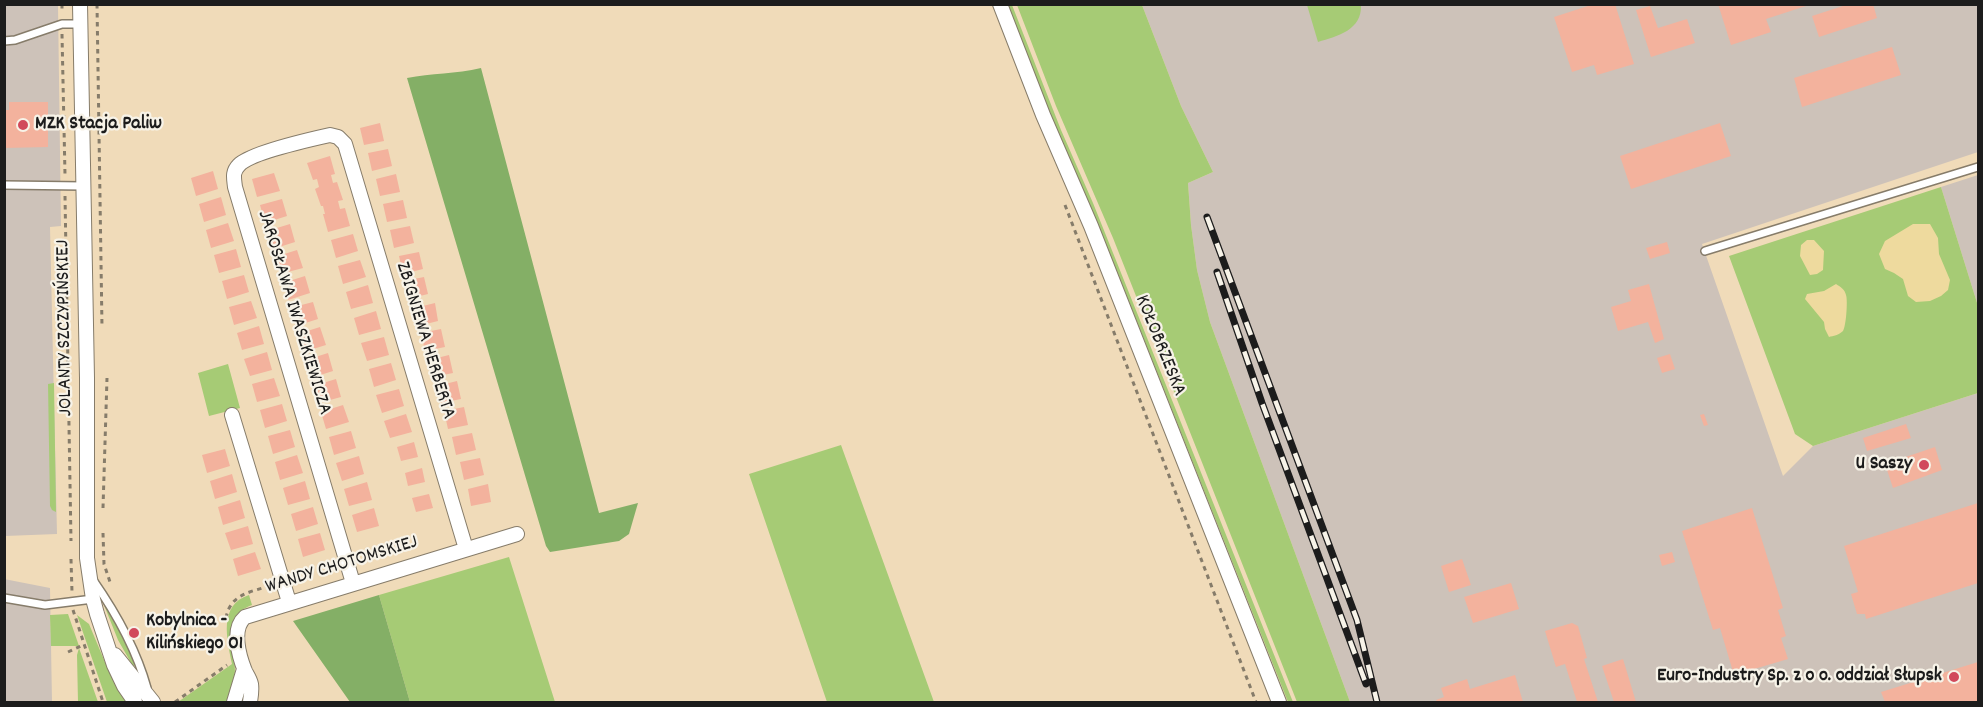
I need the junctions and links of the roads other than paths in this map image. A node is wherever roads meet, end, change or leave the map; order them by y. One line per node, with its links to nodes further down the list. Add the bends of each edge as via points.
1 (80, 4): 3 (street, JOLANTY SZCZYPIŃSKIEJ)
2 (1000, 4): 24 (street, KOŁOBRZESKA)
3 (80, 24): 4 (lane, via 62,24); 8 (street, JOLANTY SZCZYPIŃSKIEJ)
4 (4, 40)
5 (345, 144): 12 (street, ZBIGNIEWA HERBERTA); 14 (street, JAROSŁAWA IWASZKIEWICZA, via 330,135 315,138 245,160 233,174)
6 (1978, 167): 9 (lane)
7 (4, 185): 8 (lane)
8 (83, 186): 13 (street, JOLANTY SZCZYPIŃSKIEJ)
9 (1705, 251)
10 (232, 415): 17 (street)
11 (517, 534): 12 (street, WANDY CHOTOMSKIEJ)
12 (466, 549): 14 (street, WANDY CHOTOMSKIEJ)
13 (87, 571): 16 (street, JOLANTY SZCZYPIŃSKIEJ); 20 (lane, via 116,612 141,665)
14 (353, 583): 17 (street, WANDY CHOTOMSKIEJ)
15 (4, 598): 16 (lane, via 45,605)
16 (93, 599): 18 (street, JOLANTY SZCZYPIŃSKIEJ)
17 (289, 602): 19 (street, WANDY CHOTOMSKIEJ, via 241,620 237,631)
18 (110, 648): 20 (street, JOLANTY SZCZYPIŃSKIEJ); 21 (street, JOLANTY SZCZYPIŃSKIEJ, via 124,686)
19 (244, 669): 22 (street); 23 (street, via 251,683)
20 (151, 701)
21 (135, 702)
22 (234, 702)
23 (250, 702)
24 (1279, 702)

